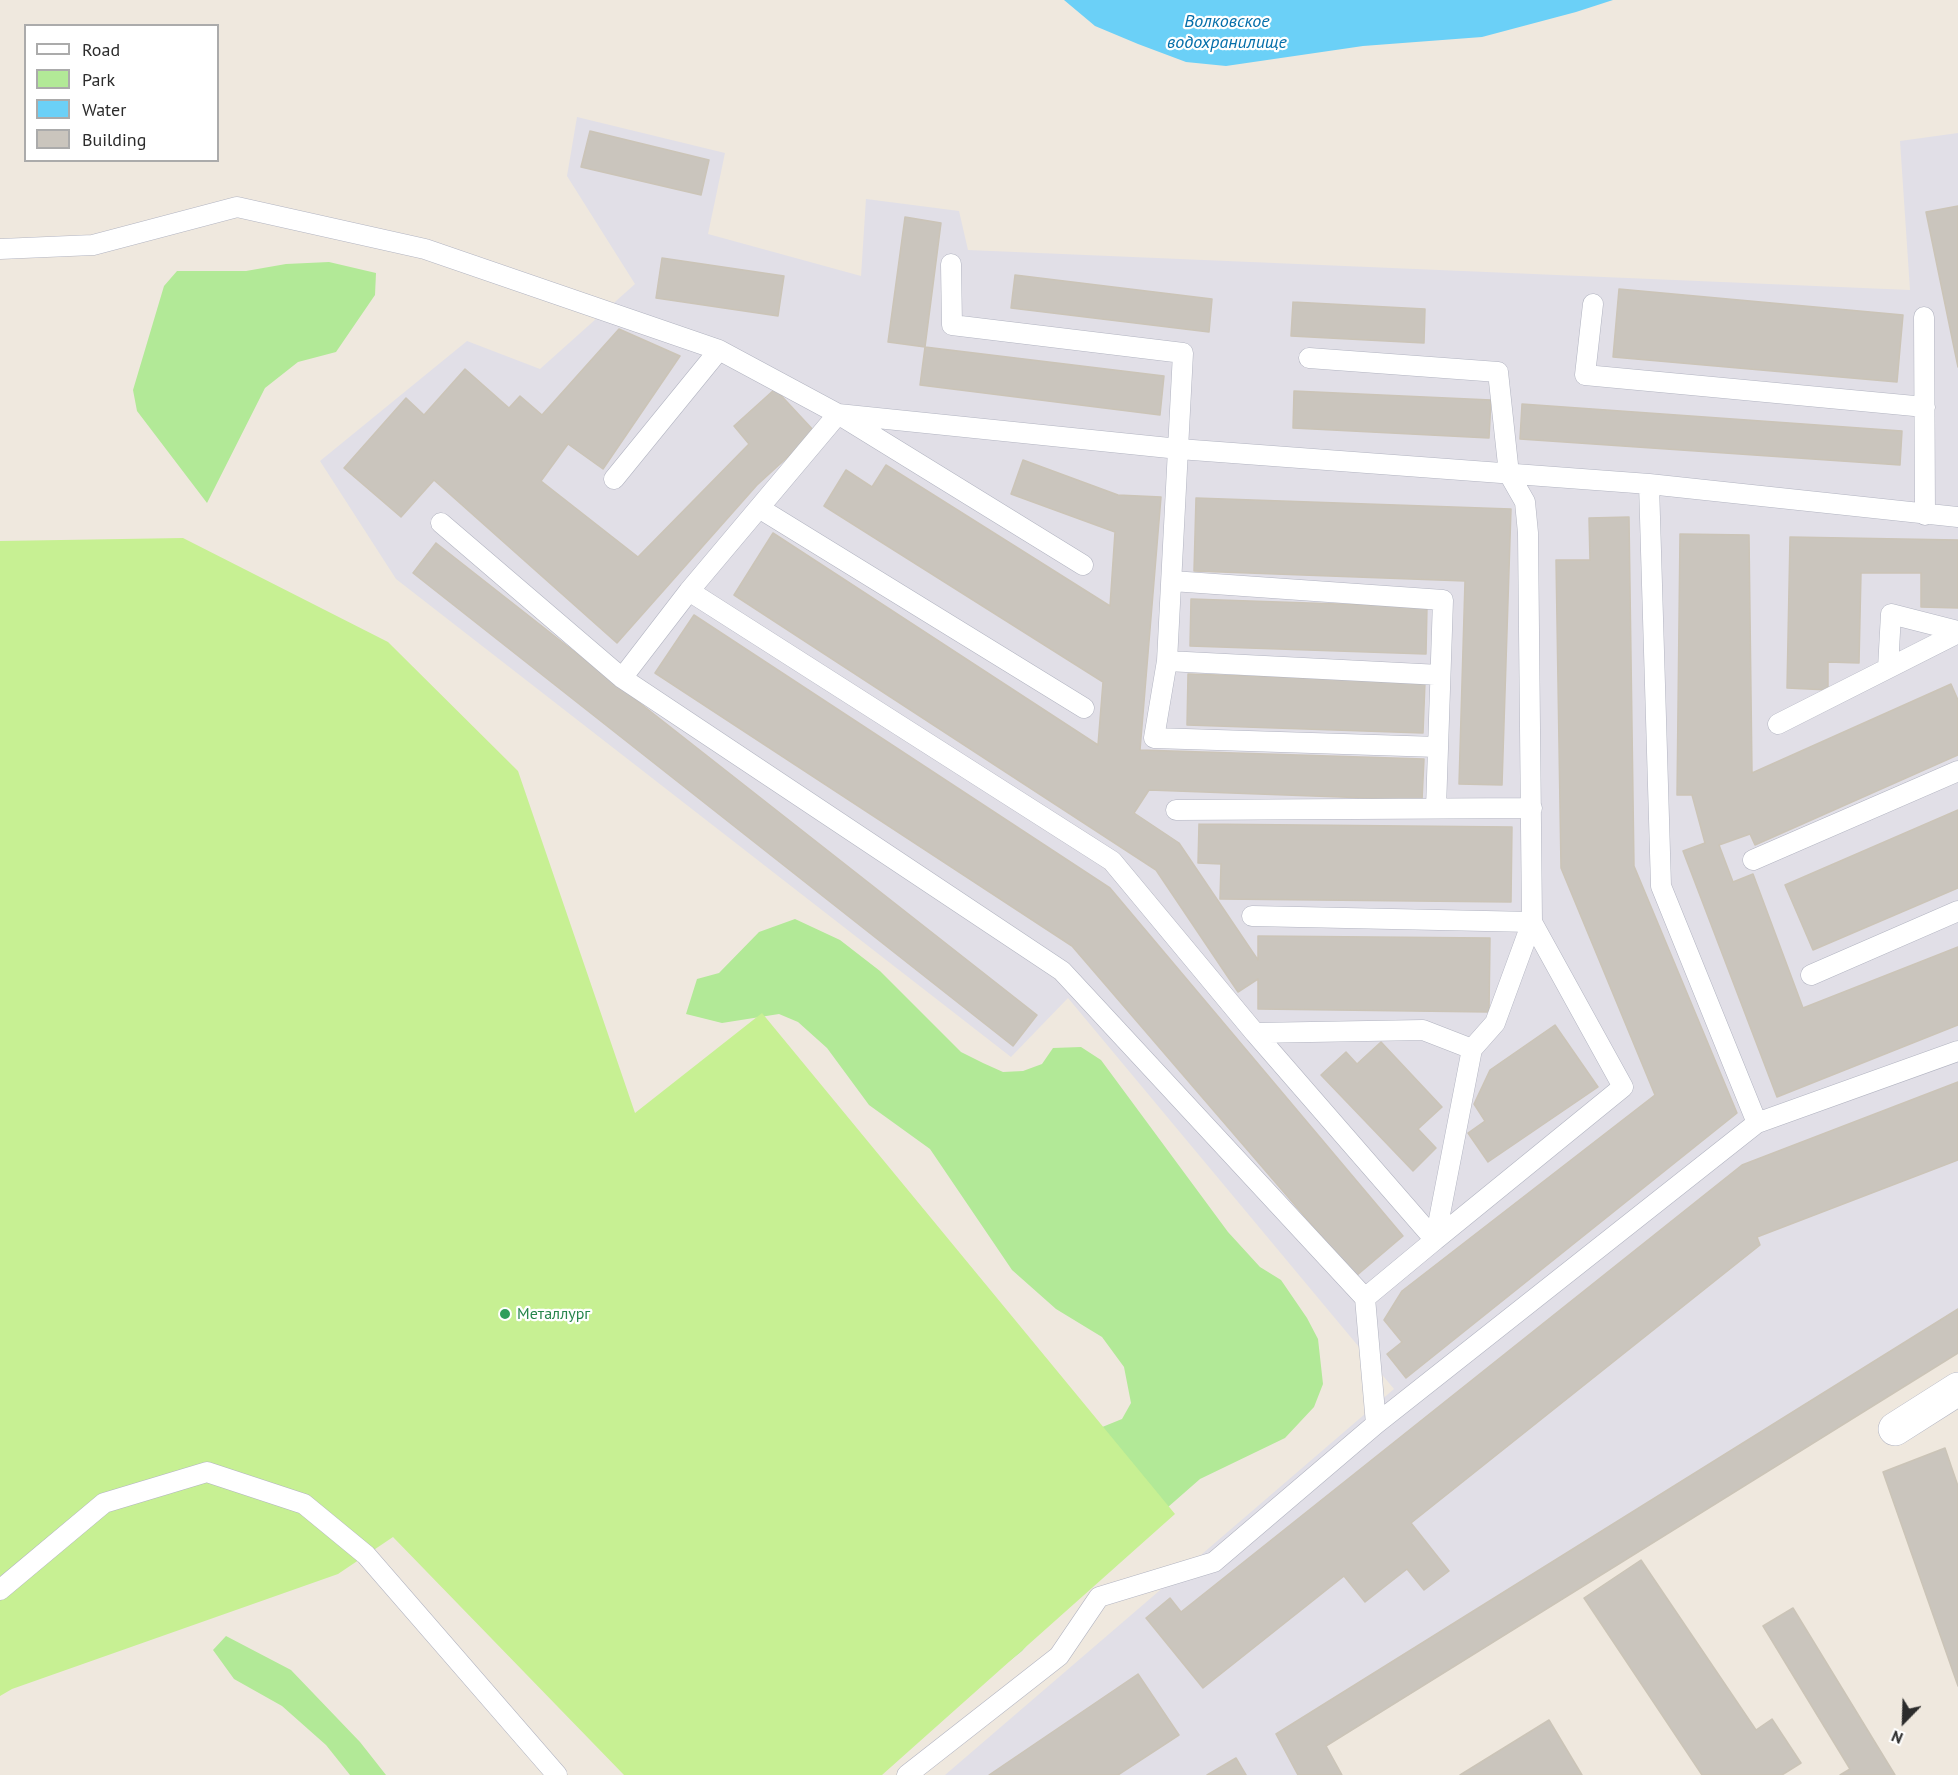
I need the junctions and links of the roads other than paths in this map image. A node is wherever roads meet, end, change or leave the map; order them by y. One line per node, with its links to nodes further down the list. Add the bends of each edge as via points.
1 (0, 249): 5 (lane, via 93,245 237,207 425,249)
2 (951, 264): 9 (lane, via 952,325 1183,353)
3 (1593, 304): 7 (lane, via 1585,375)
4 (1924, 317): 7 (lane)
5 (719, 350): 8 (lane); 11 (lane)
6 (1309, 358): 10 (lane, via 1498,372)
7 (1924, 407): 14 (lane)
8 (838, 414): 9 (lane); 13 (lane); 17 (lane)
9 (1179, 449): 10 (lane); 18 (lane)
10 (1509, 474): 12 (lane); 30 (lane, via 1525,502 1528,533)
11 (614, 479)
12 (1649, 484): 14 (lane); 40 (lane, via 1661,886)
13 (759, 508): 19 (lane); 25 (lane)
14 (1925, 515): 15 (lane)
15 (1958, 517)
16 (441, 523): 24 (lane)
17 (1083, 565)
18 (1172, 581): 21 (lane); 23 (lane, via 1443,600)
19 (689, 591): 24 (lane); 37 (lane, via 1112,861)
20 (1958, 632): 22 (lane); 22 (lane, via 1891,614)
21 (1167, 661): 23 (lane); 27 (lane, via 1154,738)
22 (1888, 668): 26 (lane)
23 (1440, 675): 27 (lane)
24 (622, 678): 42 (lane, via 1062,971)
25 (1084, 708)
26 (1778, 724)
27 (1438, 747): 29 (lane)
28 (1958, 771): 32 (lane)
29 (1436, 808): 30 (lane); 31 (lane)
30 (1532, 808): 35 (lane)
31 (1176, 810)
32 (1753, 860)
33 (1958, 911): 36 (lane)
34 (1252, 916): 35 (lane)
35 (1532, 922): 38 (lane, via 1495,1023); 41 (lane, via 1623,1087)
36 (1811, 975)
37 (1255, 1033): 38 (lane, via 1423,1030); 41 (lane)
38 (1472, 1049): 41 (lane)
39 (1958, 1051): 40 (lane)
40 (1757, 1123): 44 (lane)
41 (1435, 1240): 42 (lane)
42 (1365, 1298): 44 (lane)
43 (1958, 1389): 45 (street)
44 (1376, 1424): 48 (lane, via 1214,1563 1100,1598 1059,1656)
45 (1896, 1429)
46 (0, 1590): 47 (lane, via 104,1503 207,1472 304,1504 366,1555)
47 (557, 1775)
48 (907, 1775)

